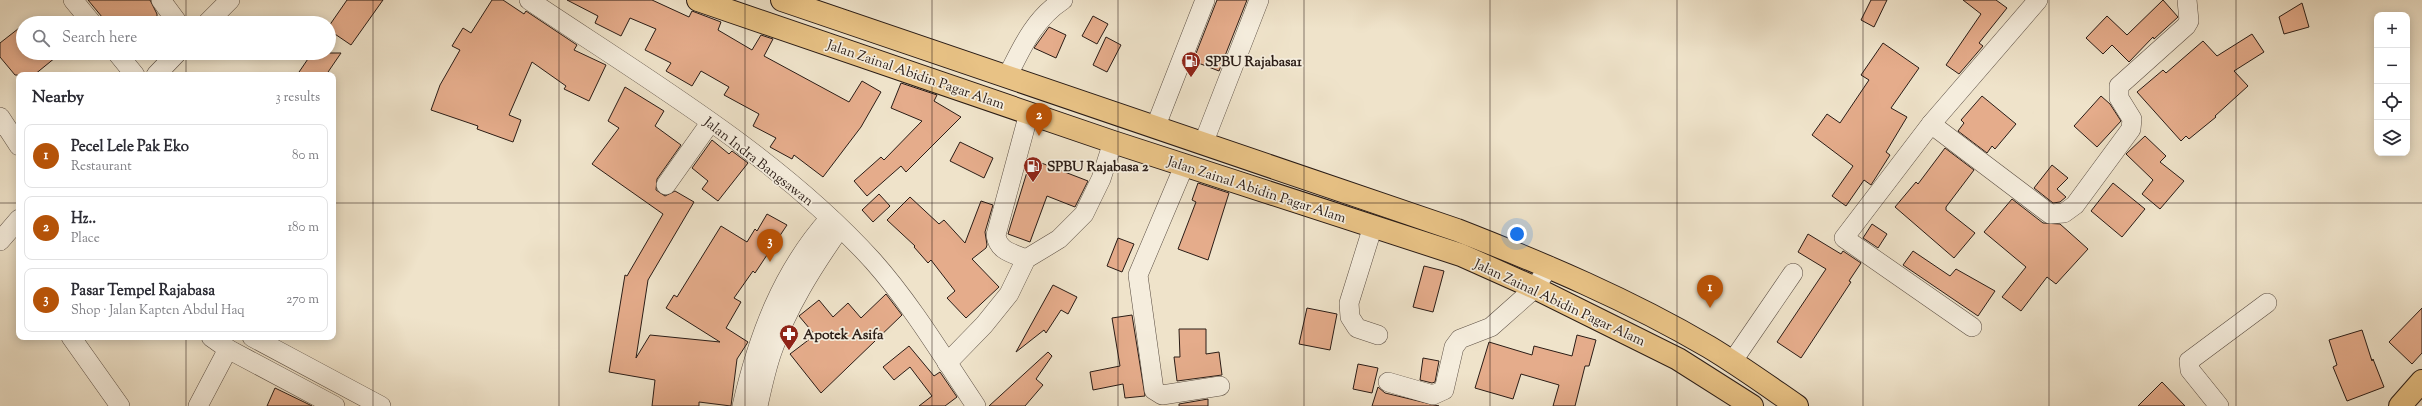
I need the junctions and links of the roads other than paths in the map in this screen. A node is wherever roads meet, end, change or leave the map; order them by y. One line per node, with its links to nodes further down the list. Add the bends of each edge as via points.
1 (73, 0): 12 (street)
2 (160, 0): 13 (street)
3 (230, 0): 14 (street)
4 (529, 0): 22 (street, Jalan Indra Bangsawan)
5 (698, 0): 20 (main road, Jalan Zainal Abidin Pagar Alam)
6 (1063, 0): 19 (street, via 1040,17)
7 (1205, 0): 24 (street)
8 (1259, 0): 27 (street)
9 (2038, 0): 23 (street)
10 (2187, 0): 23 (street, via 2189,21 2186,26 2119,86 2119,98 2132,119 2131,129 2075,205 2064,213 2050,214)
11 (790, 1): 19 (main road, Jalan Zainal Abidin Pagar Alam)
12 (86, 16)
13 (173, 16)
14 (214, 16)
15 (123, 60): 17 (street)
16 (170, 60): 18 (street)
17 (133, 72)
18 (159, 72)
19 (1007, 77): 24 (main road, Jalan Zainal Abidin Pagar Alam)
20 (1029, 113): 26 (main road, Jalan Zainal Abidin Pagar Alam); 34 (street, via 996,235 997,243 1002,249)
21 (0, 117): 25 (street)
22 (710, 123): 29 (street); 31 (street, Jalan Indra Bangsawan, via 784,177)
23 (1931, 124): 39 (street, via 1844,238)
24 (1155, 128): 27 (main road, Jalan Zainal Abidin Pagar Alam)
25 (16, 141)
26 (1113, 142): 28 (main road, Jalan Zainal Abidin Pagar Alam); 34 (street, via 1101,179 1084,214 1059,239)
27 (1203, 144): 35 (main road, Jalan Zainal Abidin Pagar Alam, via 1457,230)
28 (1184, 166): 32 (main road, Jalan Zainal Abidin Pagar Alam); 49 (street, via 1138,276 1154,390 1162,395)
29 (666, 185)
30 (16, 222): 33 (street)
31 (835, 223): 46 (street, Jalan Indra Bangsawan, via 893,285); 54 (street, via 814,235 782,286 757,346); 55 (street, via 782,326 771,353)
32 (1373, 226): 37 (main road, Jalan Zainal Abidin Pagar Alam, via 1461,256); 40 (street, via 1348,303 1350,318 1356,328)
33 (0, 241)
34 (1026, 259): 46 (street, via 1009,294 984,325)
35 (1549, 266): 37 (street); 45 (main road, Jalan Zainal Abidin Pagar Alam, via 1636,307)
36 (1792, 273): 45 (street)
37 (1535, 288): 47 (street, via 1491,327 1460,339 1454,347 1444,390 1439,394 1433,395); 57 (main road, Jalan Zainal Abidin Pagar Alam, via 1678,359)
38 (2267, 303): 59 (street, via 2188,361 2190,370)
39 (1972, 327)
40 (1378, 335)
41 (73, 340): 50 (street)
42 (215, 340): 44 (street)
43 (258, 340): 53 (street)
44 (228, 349): 51 (street); 52 (street)
45 (1732, 362): 58 (main road, Jalan Zainal Abidin Pagar Alam)
46 (947, 363): 56 (street, Jalan Indra Bangsawan)
47 (1388, 382)
48 (2422, 382): 60 (main road)
49 (1220, 386)
50 (120, 406)
51 (198, 406)
52 (335, 406)
53 (381, 406)
54 (742, 406)
55 (758, 406)
56 (976, 406)
57 (1752, 406)
58 (1797, 406)
59 (2219, 406)
60 (2400, 406)

